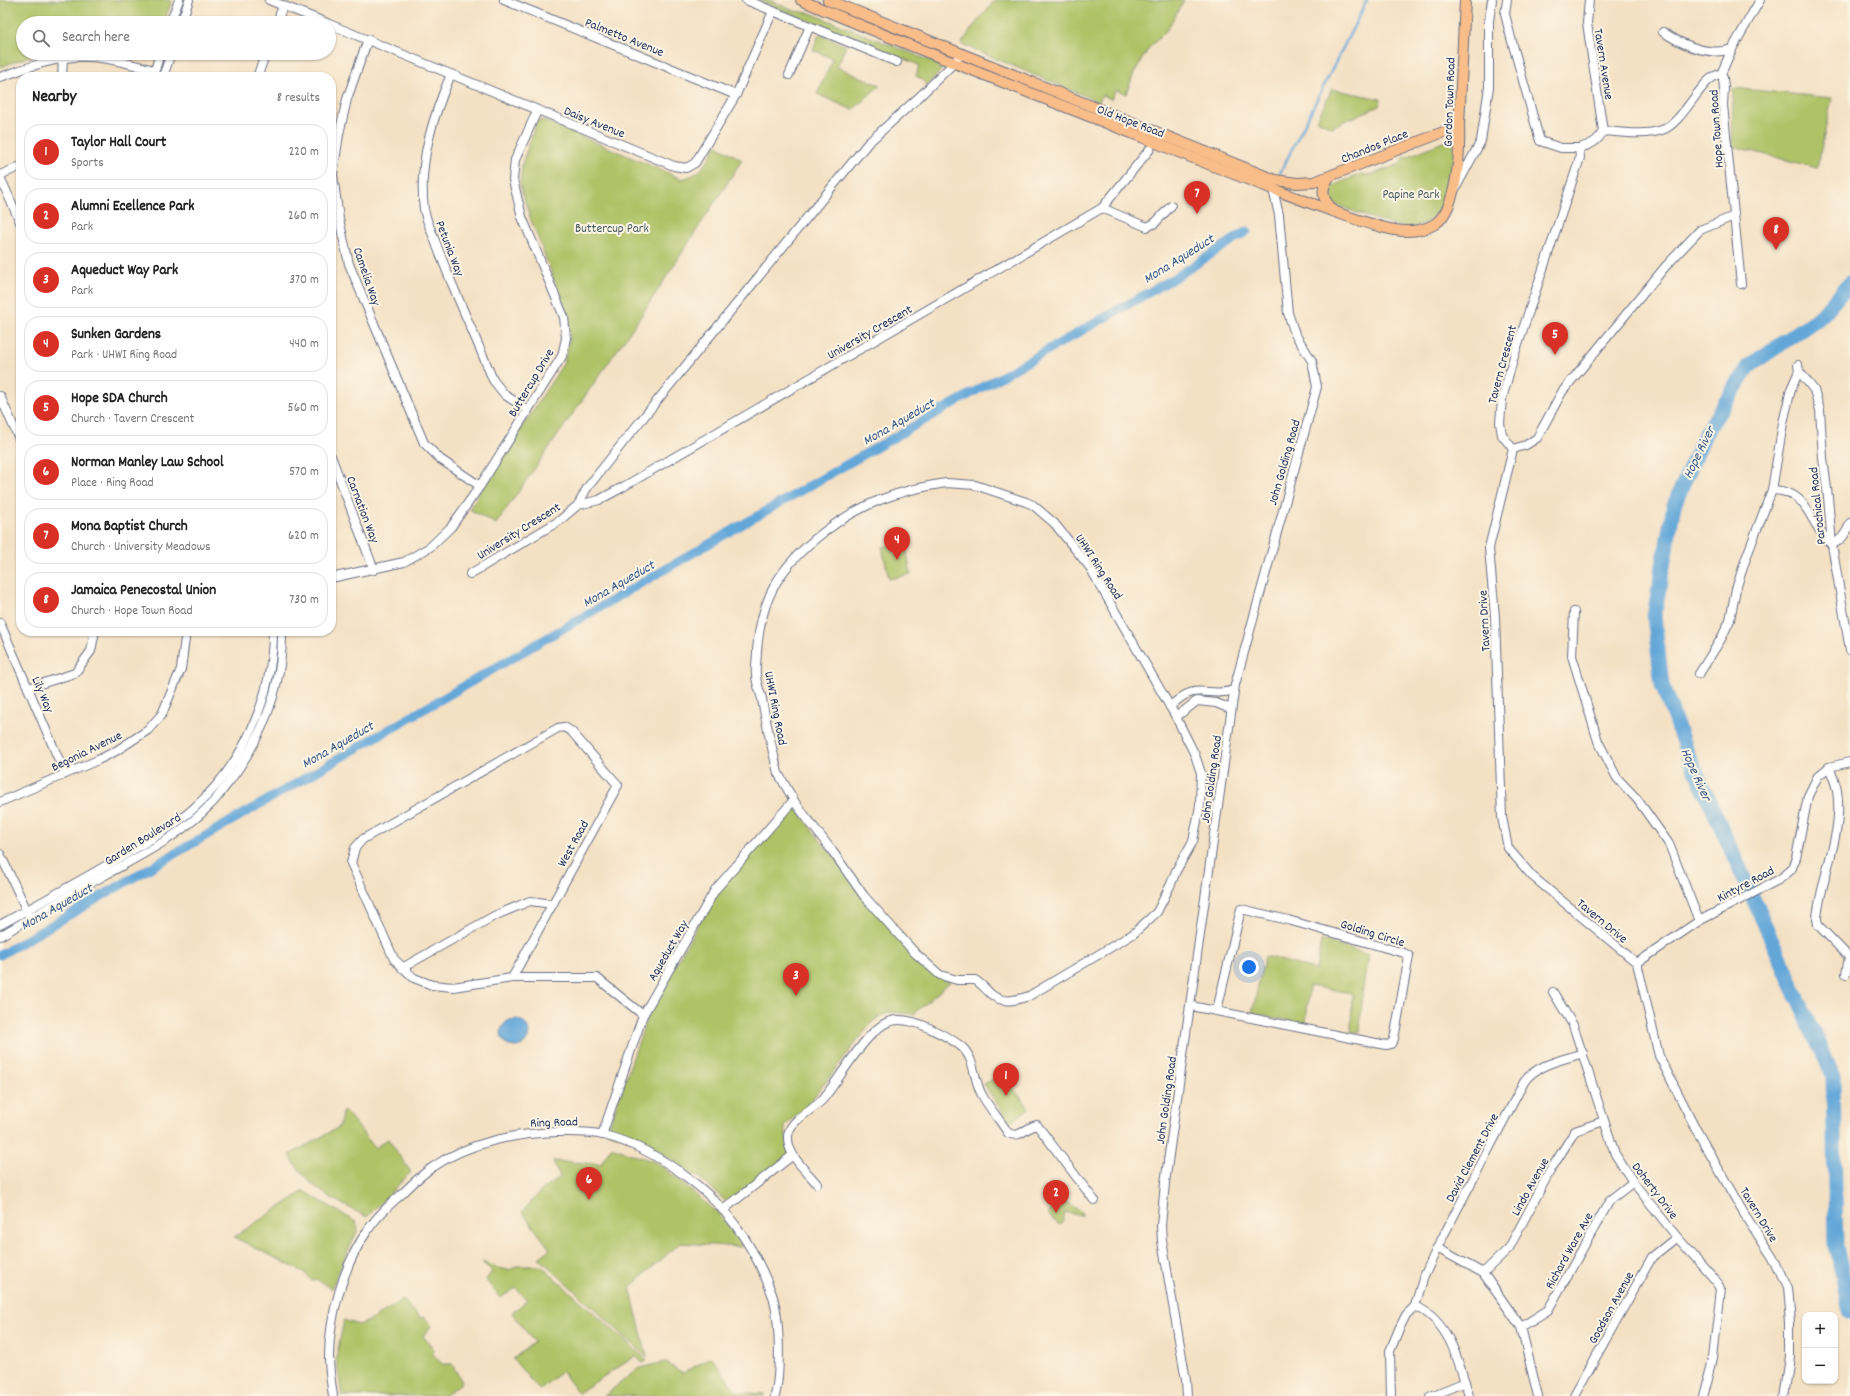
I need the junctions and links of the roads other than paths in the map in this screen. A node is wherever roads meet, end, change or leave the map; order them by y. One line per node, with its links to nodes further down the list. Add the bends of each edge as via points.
1 (179, 0): 16 (street)
2 (189, 0): 17 (street)
3 (269, 0): 14 (street, Daisy Avenue)
4 (504, 0): 44 (street, Palmetto Avenue)
5 (746, 0): 15 (street)
6 (801, 0): 20 (main road, Old Hope Road)
7 (828, 0): 13 (main road, Old Hope Road)
8 (1465, 0): 46 (main road, Gordon Town Road)
9 (1492, 0): 57 (street, via 1489,21 1489,86 1481,141)
10 (1507, 0): 48 (street, via 1508,26 1540,141 1561,148)
11 (1589, 0): 47 (street, Tavern Avenue, via 1587,23)
12 (1760, 0): 25 (street)
13 (847, 4): 20 (street); 26 (main road, Old Hope Road)
14 (283, 5): 18 (street); 19 (street, Daisy Avenue)
15 (774, 11): 22 (street); 44 (street, Daisy Avenue)
16 (173, 16)
17 (183, 16)
18 (279, 16)
19 (310, 16)
20 (841, 18): 34 (main road, Old Hope Road)
21 (336, 26): 24 (street, Daisy Avenue)
22 (810, 26): 33 (street); 42 (street)
23 (1663, 32): 25 (street, via 1688,46 1721,53)
24 (368, 39): 40 (street, Daisy Avenue); 50 (street, Camelia Way, via 347,99)
25 (1732, 49): 41 (street)
26 (962, 53): 34 (street, University Crescent); 55 (main road, Old Hope Road)
27 (54, 60): 43 (street)
28 (63, 60): 35 (street)
29 (103, 60): 36 (street)
30 (158, 60): 37 (street)
31 (169, 60): 38 (street)
32 (263, 60): 39 (street)
33 (898, 62)
34 (954, 63): 55 (main road, Old Hope Road); 71 (street, University Crescent, via 862,149 621,445 587,488)
35 (62, 72)
36 (147, 72)
37 (155, 72)
38 (165, 72)
39 (259, 72)
40 (452, 74): 45 (street, Daisy Avenue); 65 (street, Petunia Way, via 440,99 426,148 423,178 424,210 493,380 505,395)
41 (1721, 74): 47 (street, Hope Town Road, via 1708,80 1680,117 1662,130); 62 (street, Hope Town Road)
42 (790, 75)
43 (0, 77)
44 (736, 95): 45 (street, Daisy Avenue, via 695,163 686,168 674,166)
45 (537, 111): 65 (street, Buttercup Drive, via 515,160 513,180 522,217 564,316 566,338 562,356)
46 (1459, 126): 53 (main road, Chandos Place); 57 (main road, Gordon Town Road, via 1459,160)
47 (1603, 131): 48 (street, via 1600,138 1592,144)
48 (1579, 148): 67 (street, Tavern Crescent, via 1580,158 1502,399 1502,435)
49 (1150, 149): 59 (street, University Crescent)
50 (336, 154)
51 (16, 168): 52 (street)
52 (0, 176): 61 (street)
53 (1329, 177): 54 (main road, Chandos Place, via 1314,182); 60 (main road, via 1323,186 1323,196)
54 (1297, 183): 55 (main road, Old Hope Road)
55 (1272, 184): 60 (main road, Old Hope Road); 86 (street, John Golding Road, via 1279,215 1288,313 1295,334 1312,361 1317,386)
56 (336, 197): 69 (street, Camelia Way, via 349,264 424,443 440,459)
57 (1450, 199): 60 (main road, Old Hope Road, via 1444,216 1435,224 1408,231 1377,226)
58 (1171, 206): 59 (street, via 1147,228)
59 (1102, 208): 71 (street, University Crescent, via 623,488 599,500)
60 (1336, 212)
61 (16, 213)
62 (1734, 216): 63 (street, Hope Town Road); 67 (street, via 1700,230 1665,267 1562,392 1536,438 1526,445)
63 (1741, 284)
64 (0, 396): 66 (street)
65 (528, 410): 69 (street, Buttercup Drive)
66 (16, 432)
67 (1513, 449): 102 (street, Tavern Drive, via 1489,548 1495,617 1502,817 1508,848 1532,876)
68 (336, 469): 74 (street, Carnation Way)
69 (480, 486): 74 (street, Buttercup Drive, via 451,527 430,547 404,562)
70 (1772, 490): 73 (street, via 1784,490 1802,500 1820,533); 73 (street, Parochical Road, via 1783,423 1799,368 1814,390 1820,410); 84 (street, via 1744,564 1730,620)
71 (578, 505): 75 (street, University Crescent, via 559,521)
72 (1850, 522): 73 (street, via 1847,531)
73 (1832, 546): 83 (street, Parochical Road)
74 (374, 570): 76 (street, Buttercup Drive)
75 (470, 574)
76 (336, 577)
77 (1574, 612): 99 (street, via 1572,656 1598,741 1618,778 1637,799 1669,844)
78 (0, 624): 85 (street, Lily Way)
79 (93, 636): 85 (street, via 91,651 75,673)
80 (185, 636): 92 (street, Begonia Avenue, via 181,669 162,714 148,730 116,751)
81 (273, 636): 97 (street, Garden Boulevard, via 269,677 256,718 232,765 214,789 194,809 164,832)
82 (282, 636): 98 (street, Garden Boulevard, via 280,665 275,688 259,735 243,763 211,805 181,830)
83 (1850, 650)
84 (1699, 674)
85 (28, 688): 92 (street, Lily Way)
86 (1234, 690): 87 (street, via 1194,691); 88 (street, John Golding Road)
87 (1170, 707): 89 (street, UHWI Ring Road); 93 (street, UHWI Ring Road, via 1089,566 1054,523 1033,505 976,485 946,483 914,488 887,496 850,513 808,545 788,564 768,600 758,632 756,676 778,773)
88 (1231, 709): 89 (street, via 1216,703 1197,701); 107 (street, John Golding Road)
89 (1176, 717): 93 (street, UHWI Ring Road, via 1201,773 1200,806 1193,841 1157,912 1134,934 1029,996 1015,1001 1004,1001 992,996 975,980 957,980 940,975 931,968 864,896)
90 (1850, 762): 91 (street)
91 (1829, 767): 99 (street, Kintyre Road, via 1818,776 1808,796 1796,858 1791,870 1780,879); 104 (street, via 1837,788 1838,810 1836,830 1816,918 1818,925 1849,957)
92 (65, 774): 94 (street, Begonia Avenue)
93 (794, 801): 109 (street, Aqueduct Way, via 715,890)
94 (0, 802)
95 (0, 854): 97 (street)
96 (552, 904): 103 (street, via 530,901 494,916); 103 (street, West Road, via 618,785 571,731 564,727 558,728 363,839 355,848 351,863 394,959); 105 (street, West Road)
97 (26, 910): 98 (street); 100 (street, Garden Boulevard)
98 (30, 918): 101 (street, Garden Boulevard)
99 (1699, 921): 102 (street, Kintyre Road)
100 (0, 925)
101 (0, 936)
102 (1637, 963): 133 (street, Tavern Drive, via 1659,1056 1697,1131 1773,1258 1787,1289 1790,1356)
103 (402, 968): 105 (street, West Road, via 414,978 446,987)
104 (1846, 974)
105 (512, 978): 109 (street, via 598,978)
106 (1553, 992): 110 (street, Doherty Drive, via 1573,1025)
107 (1190, 1006): 108 (street, Golding Circle); 126 (street, John Golding Road, via 1161,1226)
108 (1217, 1010): 108 (street, Golding Circle, via 1391,1044 1409,956 1288,920 1241,909)
109 (643, 1015): 112 (street, Aqueduct Way)
110 (1583, 1053): 111 (street, Doherty Drive); 119 (street, David Clement Drive, via 1528,1075)
111 (1604, 1121): 114 (street, Doherty Drive, via 1615,1154); 120 (street, Lindo Avenue, via 1575,1131 1550,1171 1509,1248)
112 (602, 1135): 117 (street, Ring Road, via 644,1150 674,1168 702,1188); 124 (street, Ring Road, via 588,1132 536,1133 497,1139 439,1163 393,1201 367,1231 350,1264 338,1297 329,1354)
113 (793, 1155): 115 (street); 116 (street, via 788,1135 793,1124 823,1099 876,1030 888,1022 898,1020 921,1025 951,1039 964,1050 972,1063 982,1095 1008,1133 1022,1134 1037,1125); 117 (street)
114 (1634, 1182): 118 (street, Doherty Drive); 122 (street, Richard Ware Ave, via 1610,1200 1548,1310)
115 (817, 1184)
116 (1094, 1200)
117 (723, 1210): 125 (street, Ring Road, via 734,1221 751,1248 773,1296 779,1363)
118 (1677, 1237): 131 (street, Goodson Avenue, via 1652,1257); 132 (street, Doherty Drive, via 1721,1289 1713,1358)
119 (1437, 1248): 120 (street); 121 (street, David Clement Drive, via 1423,1279)
120 (1483, 1273): 122 (street)
121 (1415, 1306): 123 (street, via 1426,1310 1442,1329 1460,1364); 127 (street, via 1406,1315 1390,1351)
122 (1521, 1327): 130 (street)
123 (1465, 1382): 128 (street); 129 (street)
124 (333, 1396)
125 (775, 1396)
126 (1187, 1396)
127 (1391, 1396)
128 (1431, 1396)
129 (1469, 1396)
130 (1538, 1396)
131 (1574, 1396)
132 (1704, 1396)
133 (1784, 1396)

